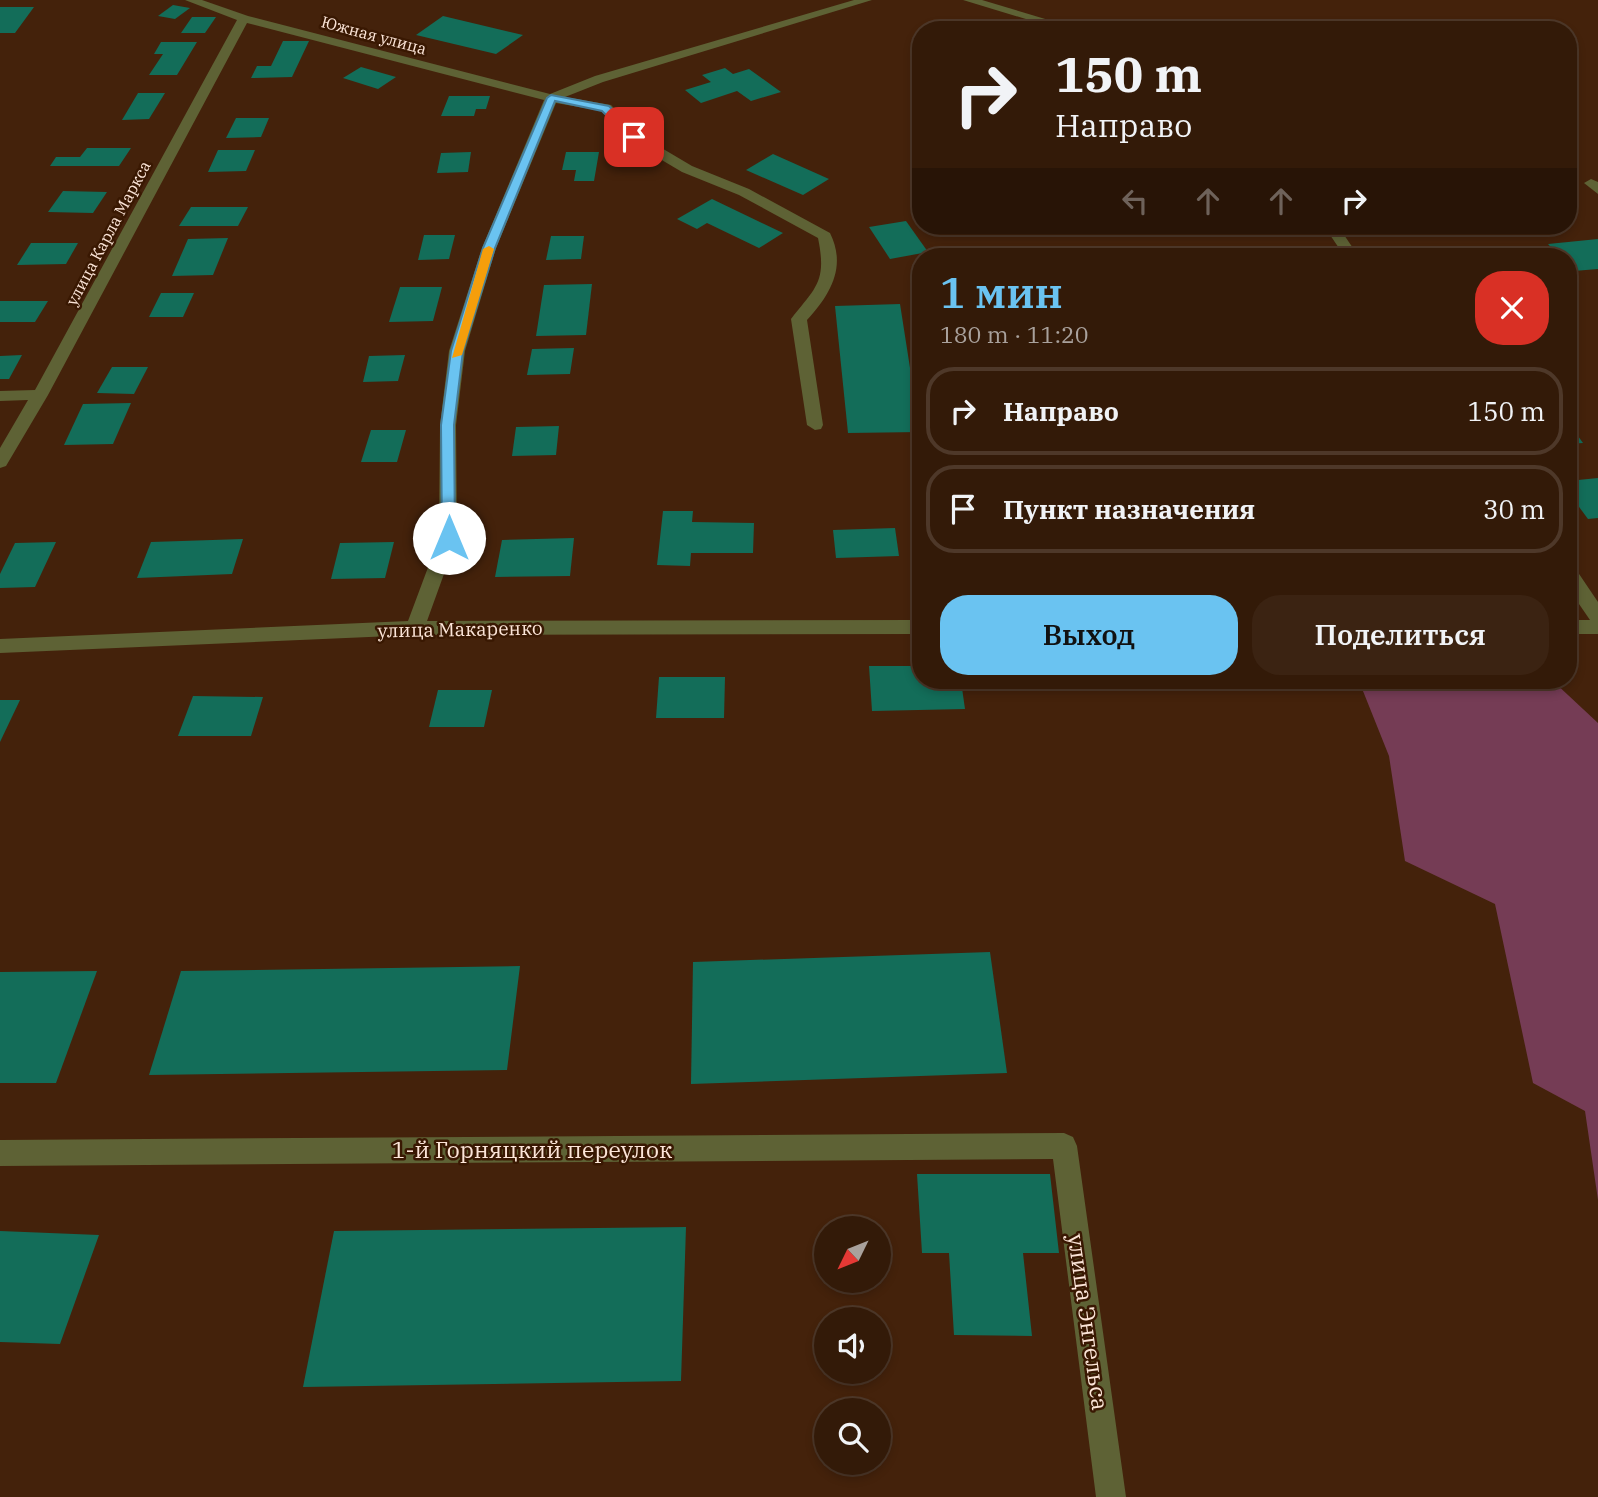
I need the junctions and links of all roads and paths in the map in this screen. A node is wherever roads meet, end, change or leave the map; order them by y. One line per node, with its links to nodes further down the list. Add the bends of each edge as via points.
1 (191, 0): 4 (street, Южная улица)
2 (866, 0): 6 (street, via 599,79)
3 (969, 0): 5 (street)
4 (244, 18): 6 (street, Южная улица); 7 (street, улица Карла Маркса)
5 (1044, 21)
6 (551, 98): 9 (street, Южная улица, via 606,108 634,137 687,169 744,192 825,236 832,267 823,294 799,320); 16 (street, via 489,248 457,351 447,425 449,538)
7 (40, 395): 8 (street); 10 (street, улица Карла Маркса)
8 (0, 396)
9 (815, 425)
10 (0, 462)
11 (1577, 586): 12 (street)
12 (1598, 617)
13 (912, 627): 16 (street, улица Макаренко)
14 (1577, 627): 15 (street)
15 (1598, 627)
16 (415, 628): 17 (street, улица Макаренко)
17 (0, 646)
18 (1064, 1146): 19 (street, 1-й Горняцкий переулок); 20 (street, улица Энгельса)
19 (0, 1153)
20 (1111, 1497)

